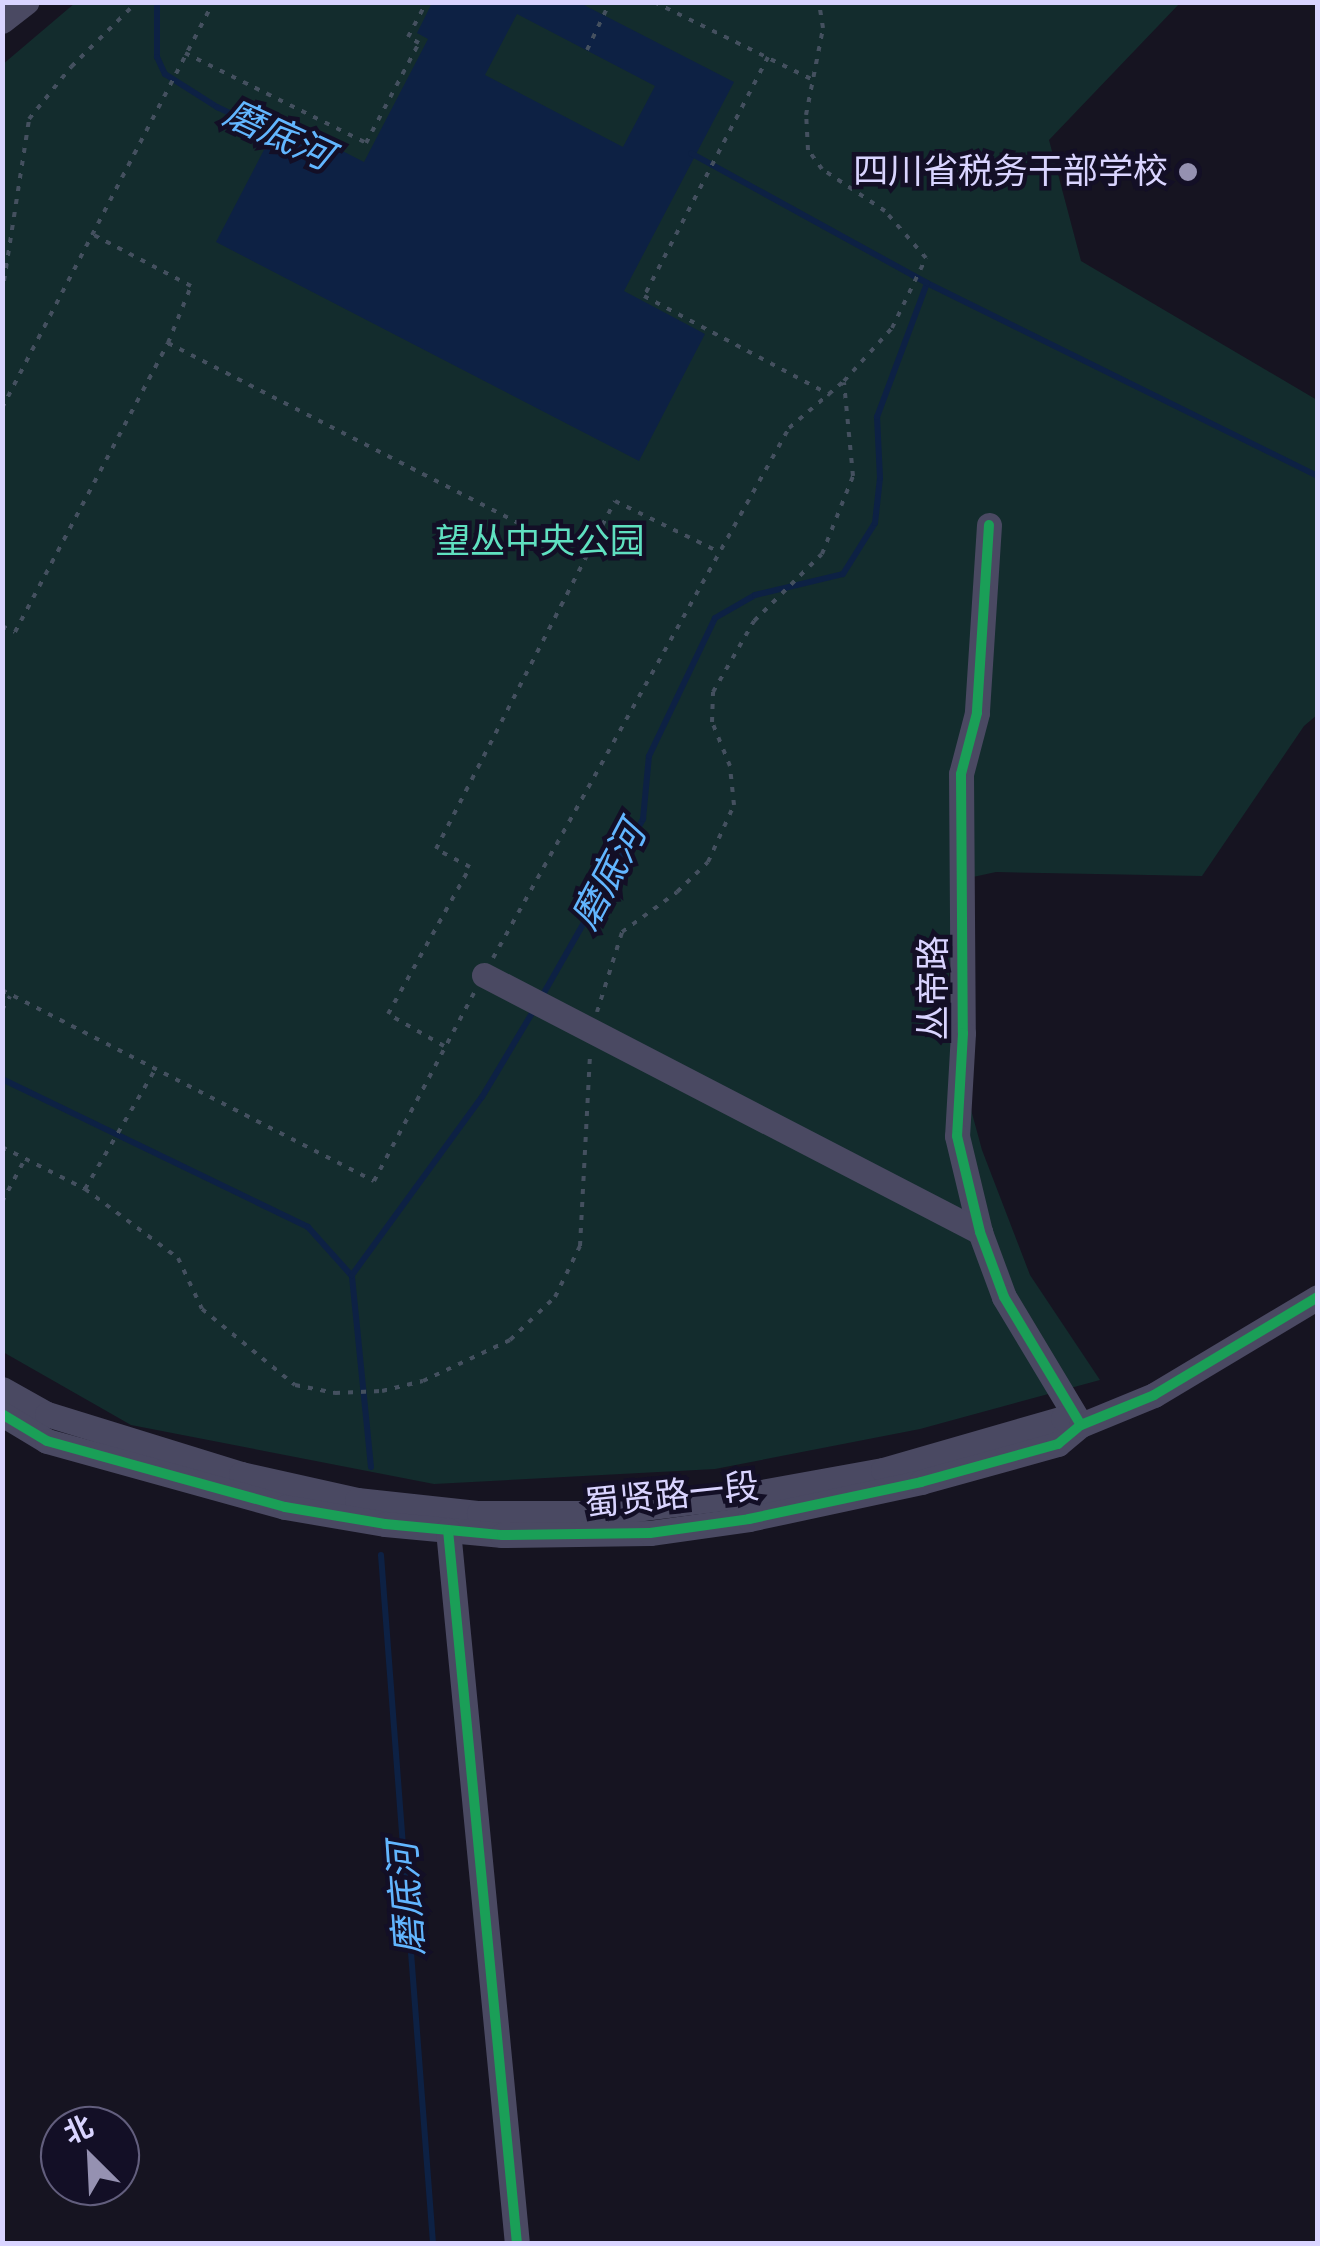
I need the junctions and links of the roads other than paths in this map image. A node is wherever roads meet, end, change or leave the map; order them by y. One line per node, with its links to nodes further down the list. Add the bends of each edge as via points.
1 (26, 2): 2 (street)
2 (2, 20)
3 (989, 525): 5 (street, 丛帝路, via 977,713 961,774 957,1136)
4 (484, 975): 5 (street)
5 (980, 1232): 9 (street, 丛帝路, via 1004,1297)
6 (1318, 1298): 9 (street, 蜀贤路一段, via 1154,1395)
7 (2, 1389): 9 (street, 蜀贤路一段, via 95,1431 241,1474 358,1500 478,1513 604,1514 739,1496 883,1470 1064,1418)
8 (2, 1414): 10 (street, 蜀贤路一段, via 47,1440 285,1508)
9 (1081, 1425): 10 (street, 蜀贤路一段, via 1058,1444 749,1519 650,1534)
10 (448, 1530): 11 (street)
11 (518, 2244)

